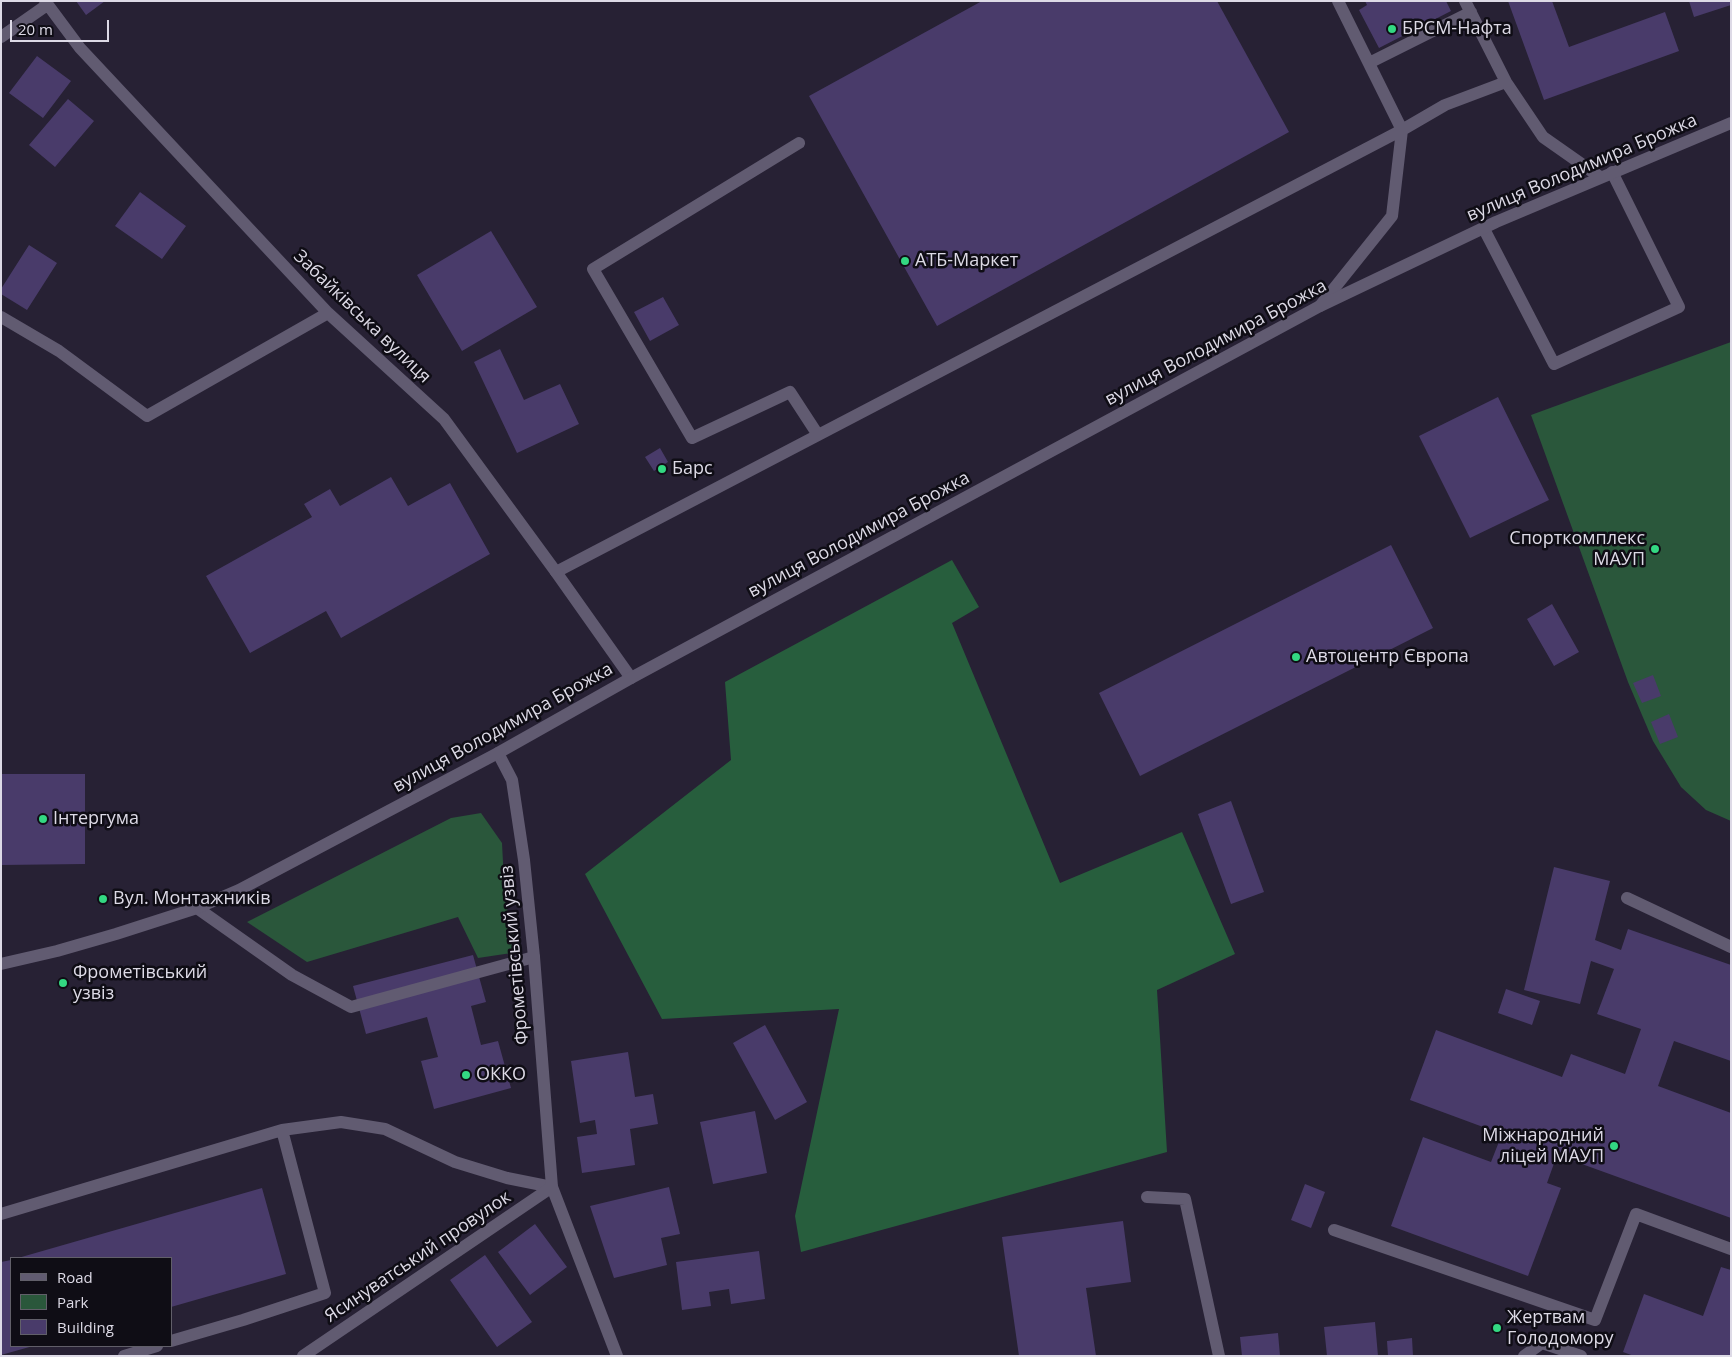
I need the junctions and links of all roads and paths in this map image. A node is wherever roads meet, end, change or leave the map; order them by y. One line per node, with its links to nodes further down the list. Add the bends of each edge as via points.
1 (1338, 1): 5 (street)
2 (46, 3): 4 (street); 14 (street, Забайківська вулиця, via 80,48)
3 (1468, 7): 5 (street); 6 (street)
4 (1, 37)
5 (1369, 63): 8 (street)
6 (1506, 82): 8 (street, via 1445,105); 11 (street, via 1543,137)
7 (1731, 123): 10 (street, вулиця Володимира Брожка)
8 (1402, 130): 13 (street, via 1392,216); 16 (street)
9 (799, 143): 16 (street, via 593,269 692,438 790,392)
10 (1612, 172): 11 (street, вулиця Володимира Брожка); 12 (street, via 1679,307 1554,364)
11 (1600, 177): 12 (street, вулиця Володимира Брожка)
12 (1484, 229): 13 (street, вулиця Володимира Брожка)
13 (1320, 306): 18 (street, вулиця Володимира Брожка)
14 (328, 313): 15 (street, via 147,416 59,351); 17 (street, Забайківська вулиця, via 444,419)
15 (1, 317)
16 (818, 435): 17 (street)
17 (556, 572): 18 (street, Забайківська вулиця)
18 (631, 678): 19 (street, вулиця Володимира Брожка)
19 (498, 753): 21 (street, вулиця Володимира Брожка, via 239,890); 23 (street, Фрометівський узвіз, via 512,780)
20 (1627, 898): 22 (street)
21 (197, 908): 23 (street, via 292,975 351,1007); 24 (street, вулиця Володимира Брожка, via 82,944)
22 (1731, 947)
23 (534, 957): 26 (street, Фрометівський узвіз)
24 (1, 964)
25 (282, 1130): 26 (street, via 341,1122 385,1129 456,1162 507,1178); 28 (street); 31 (street, via 325,1293)
26 (552, 1187): 34 (street, Ясинуватський провулок); 35 (street, Фрометівський узвіз)
27 (1147, 1197): 36 (street, via 1185,1199)
28 (1, 1214)
29 (1334, 1230): 30 (street, via 1595,1320 1636,1214)
30 (1731, 1249)
31 (172, 1341)
32 (153, 1347): 33 (street)
33 (124, 1356)
34 (303, 1356)
35 (617, 1356)
36 (1219, 1356)
37 (1524, 1356): 38 (street, via 1542,1343)
38 (1581, 1356)

